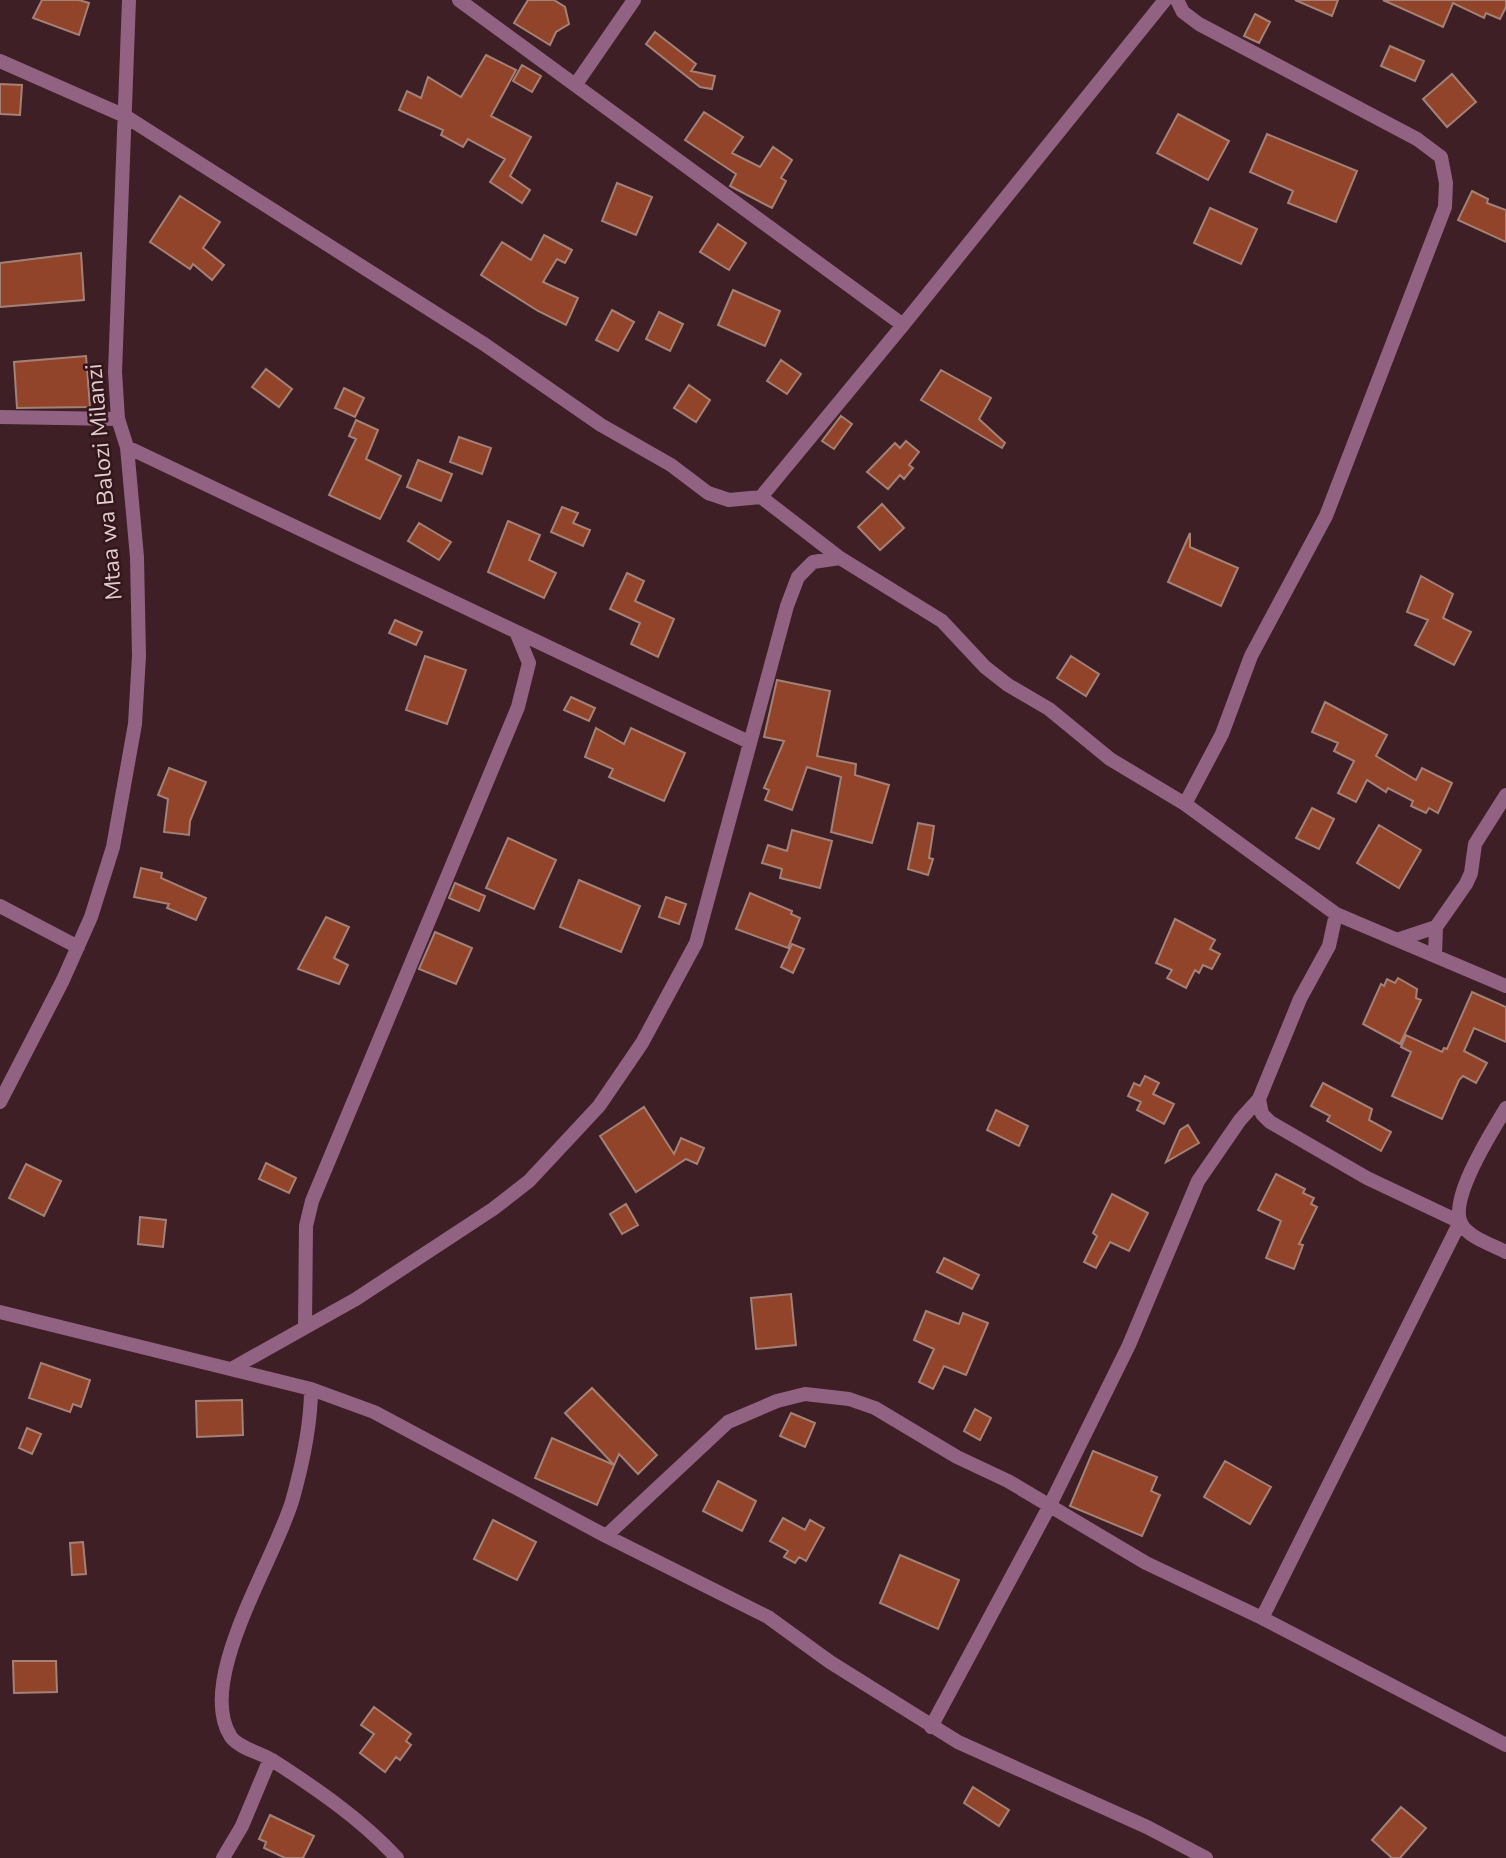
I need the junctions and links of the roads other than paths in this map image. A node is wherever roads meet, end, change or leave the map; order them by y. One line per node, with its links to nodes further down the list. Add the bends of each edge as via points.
1 (129, 0): 8 (street, Mtaa wa Balozi Milanzi)
2 (459, 0): 7 (street)
3 (634, 0): 7 (street)
4 (1165, 0): 9 (street)
5 (1178, 0): 18 (street, via 1182,12 1199,24 1417,139 1441,157 1446,183 1445,207 1326,516 1251,656 1222,734)
6 (0, 61): 8 (street)
7 (576, 84): 9 (street)
8 (125, 116): 11 (street, Mtaa wa Balozi Milanzi, via 115,372); 13 (street, via 708,493 729,500)
9 (903, 326): 13 (street)
10 (0, 417): 11 (street)
11 (118, 419): 12 (street, Mtaa wa Balozi Milanzi)
12 (127, 447): 15 (street); 23 (street, Mtaa wa Balozi Milanzi, via 137,570 135,724 113,847)
13 (761, 497): 14 (street)
14 (839, 558): 16 (street, via 813,562 798,577); 18 (street, via 942,621 1008,685 1049,709 1110,759)
15 (517, 634): 16 (street); 32 (street, via 529,663 518,707 312,1201 305,1239)
16 (749, 742): 32 (street, via 696,943 642,1043 599,1106 529,1181 493,1209 356,1299)
17 (1506, 795): 21 (street, via 1475,845 1471,873)
18 (1185, 804): 20 (street)
19 (0, 906): 23 (street)
20 (1336, 914): 22 (street); 26 (street, via 1329,946 1300,999)
21 (1436, 927): 22 (street); 24 (street)
22 (1400, 939): 24 (street)
23 (78, 947): 27 (street, Mtaa wa Balozi Milanzi)
24 (1435, 955): 25 (street)
25 (1506, 986)
26 (1259, 1099): 29 (street, via 1269,1122 1367,1178); 35 (street, via 1198,1181 1129,1345)
27 (0, 1101)
28 (1506, 1108): 29 (street, via 1469,1177)
29 (1460, 1223): 30 (street); 37 (street)
30 (1506, 1252)
31 (0, 1312): 33 (street)
32 (304, 1326): 33 (street)
33 (233, 1368): 34 (street)
34 (311, 1389): 36 (street, via 374,1412); 40 (street, via 311,1420 293,1500 230,1649 221,1688 222,1718 232,1739)
35 (1049, 1507): 36 (street, via 876,1408 849,1399 805,1394 729,1422); 37 (street, via 1146,1563); 38 (street)
36 (606, 1536): 38 (street, via 768,1616)
37 (1262, 1618): 39 (street)
38 (931, 1727): 43 (street)
39 (1506, 1745)
40 (270, 1759): 41 (street); 42 (street, via 344,1810)
41 (223, 1858)
42 (397, 1858)
43 (1206, 1858)

